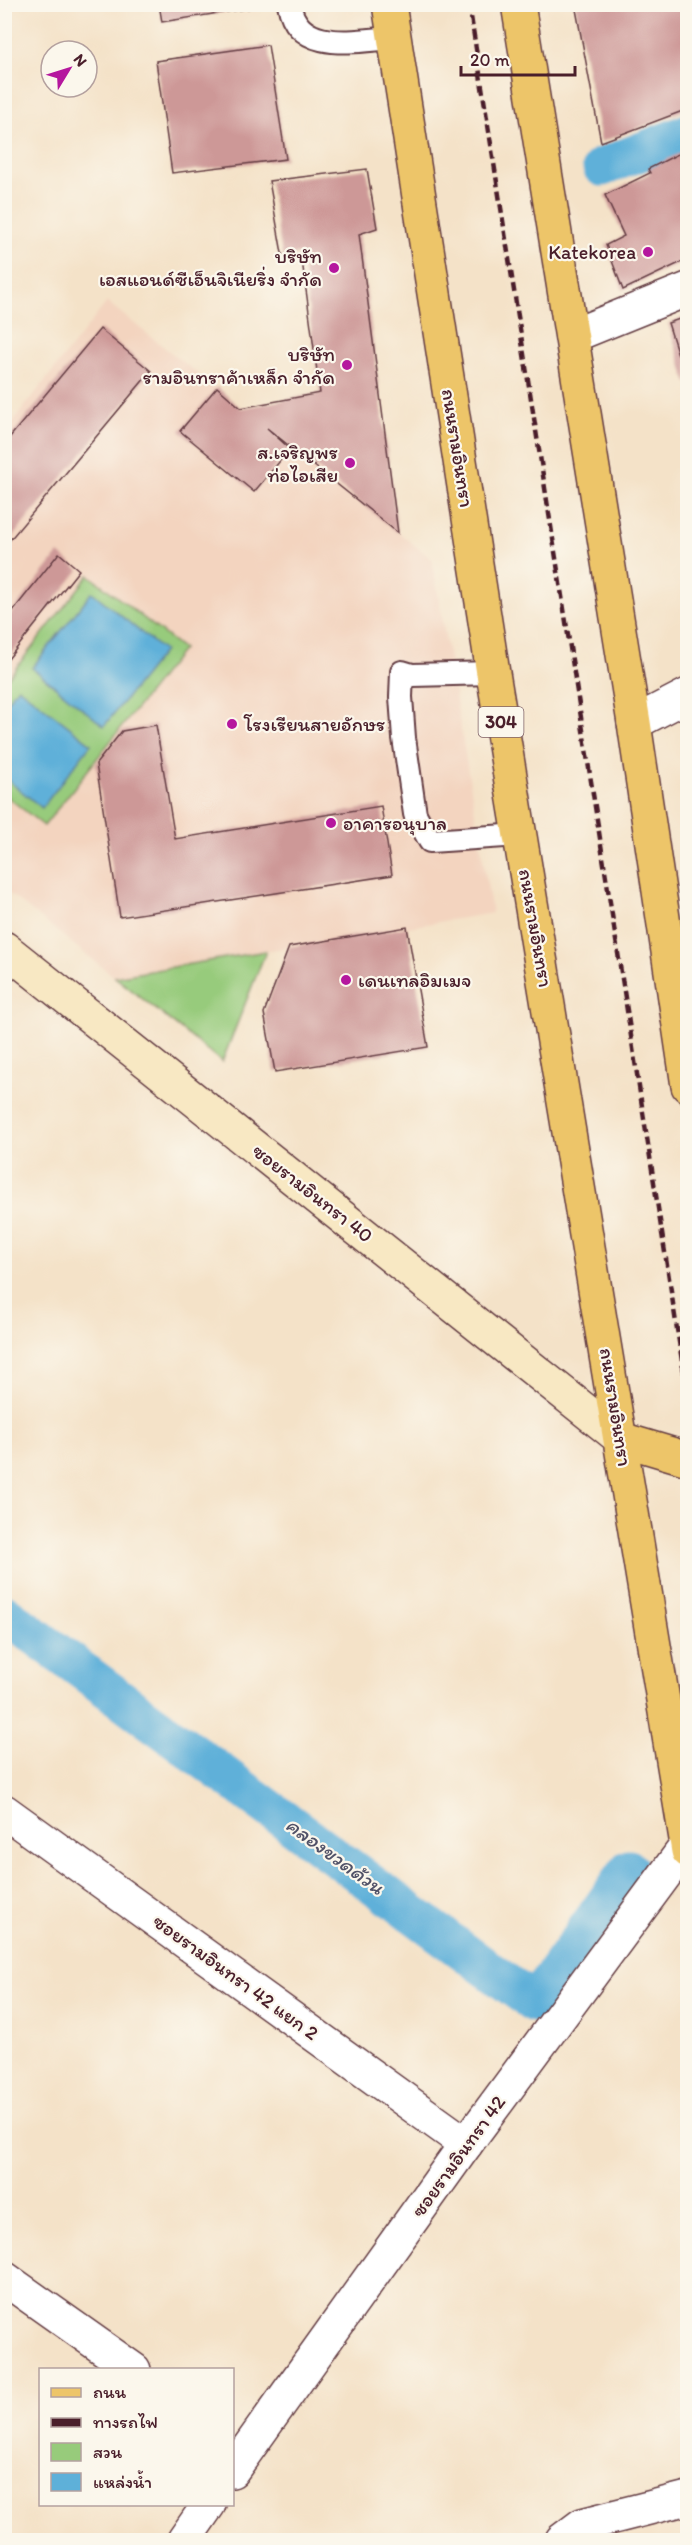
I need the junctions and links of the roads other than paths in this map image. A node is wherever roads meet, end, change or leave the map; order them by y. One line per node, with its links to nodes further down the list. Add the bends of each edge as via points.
1 (289, 4): 4 (lane, via 291,17 312,37 326,41)
2 (389, 4): 4 (main road, ถนนรามอินทรา / 304)
3 (518, 4): 6 (main road)
4 (394, 38): 7 (main road, ถนนรามอินทรา / 304)
5 (687, 289): 6 (street)
6 (572, 336): 9 (main road)
7 (493, 673): 10 (main road, ถนนรามอินทรา / 304); 10 (lane, via 402,672 404,738 416,814 430,841)
8 (687, 695): 9 (street)
9 (634, 723): 12 (main road)
10 (520, 836): 13 (main road, ถนนรามอินทรา / 304)
11 (4, 948): 13 (street, ซอยรามอินทรา 40)
12 (687, 1086)
13 (621, 1438): 14 (main road); 16 (main road, ถนนรามอินทรา / 304)
14 (687, 1459)
15 (4, 1811): 17 (street, ซอยรามอินทรา 42 แยก 2)
16 (687, 1848): 17 (street, ซอยรามอินทรา 42)
17 (466, 2144): 20 (street, ซอยรามอินทรา 42)
18 (4, 2278): 19 (street)
19 (131, 2368)
20 (238, 2452)
21 (687, 2498): 24 (street, via 582,2525)
22 (208, 2506): 23 (street)
23 (184, 2541)
24 (562, 2541)

